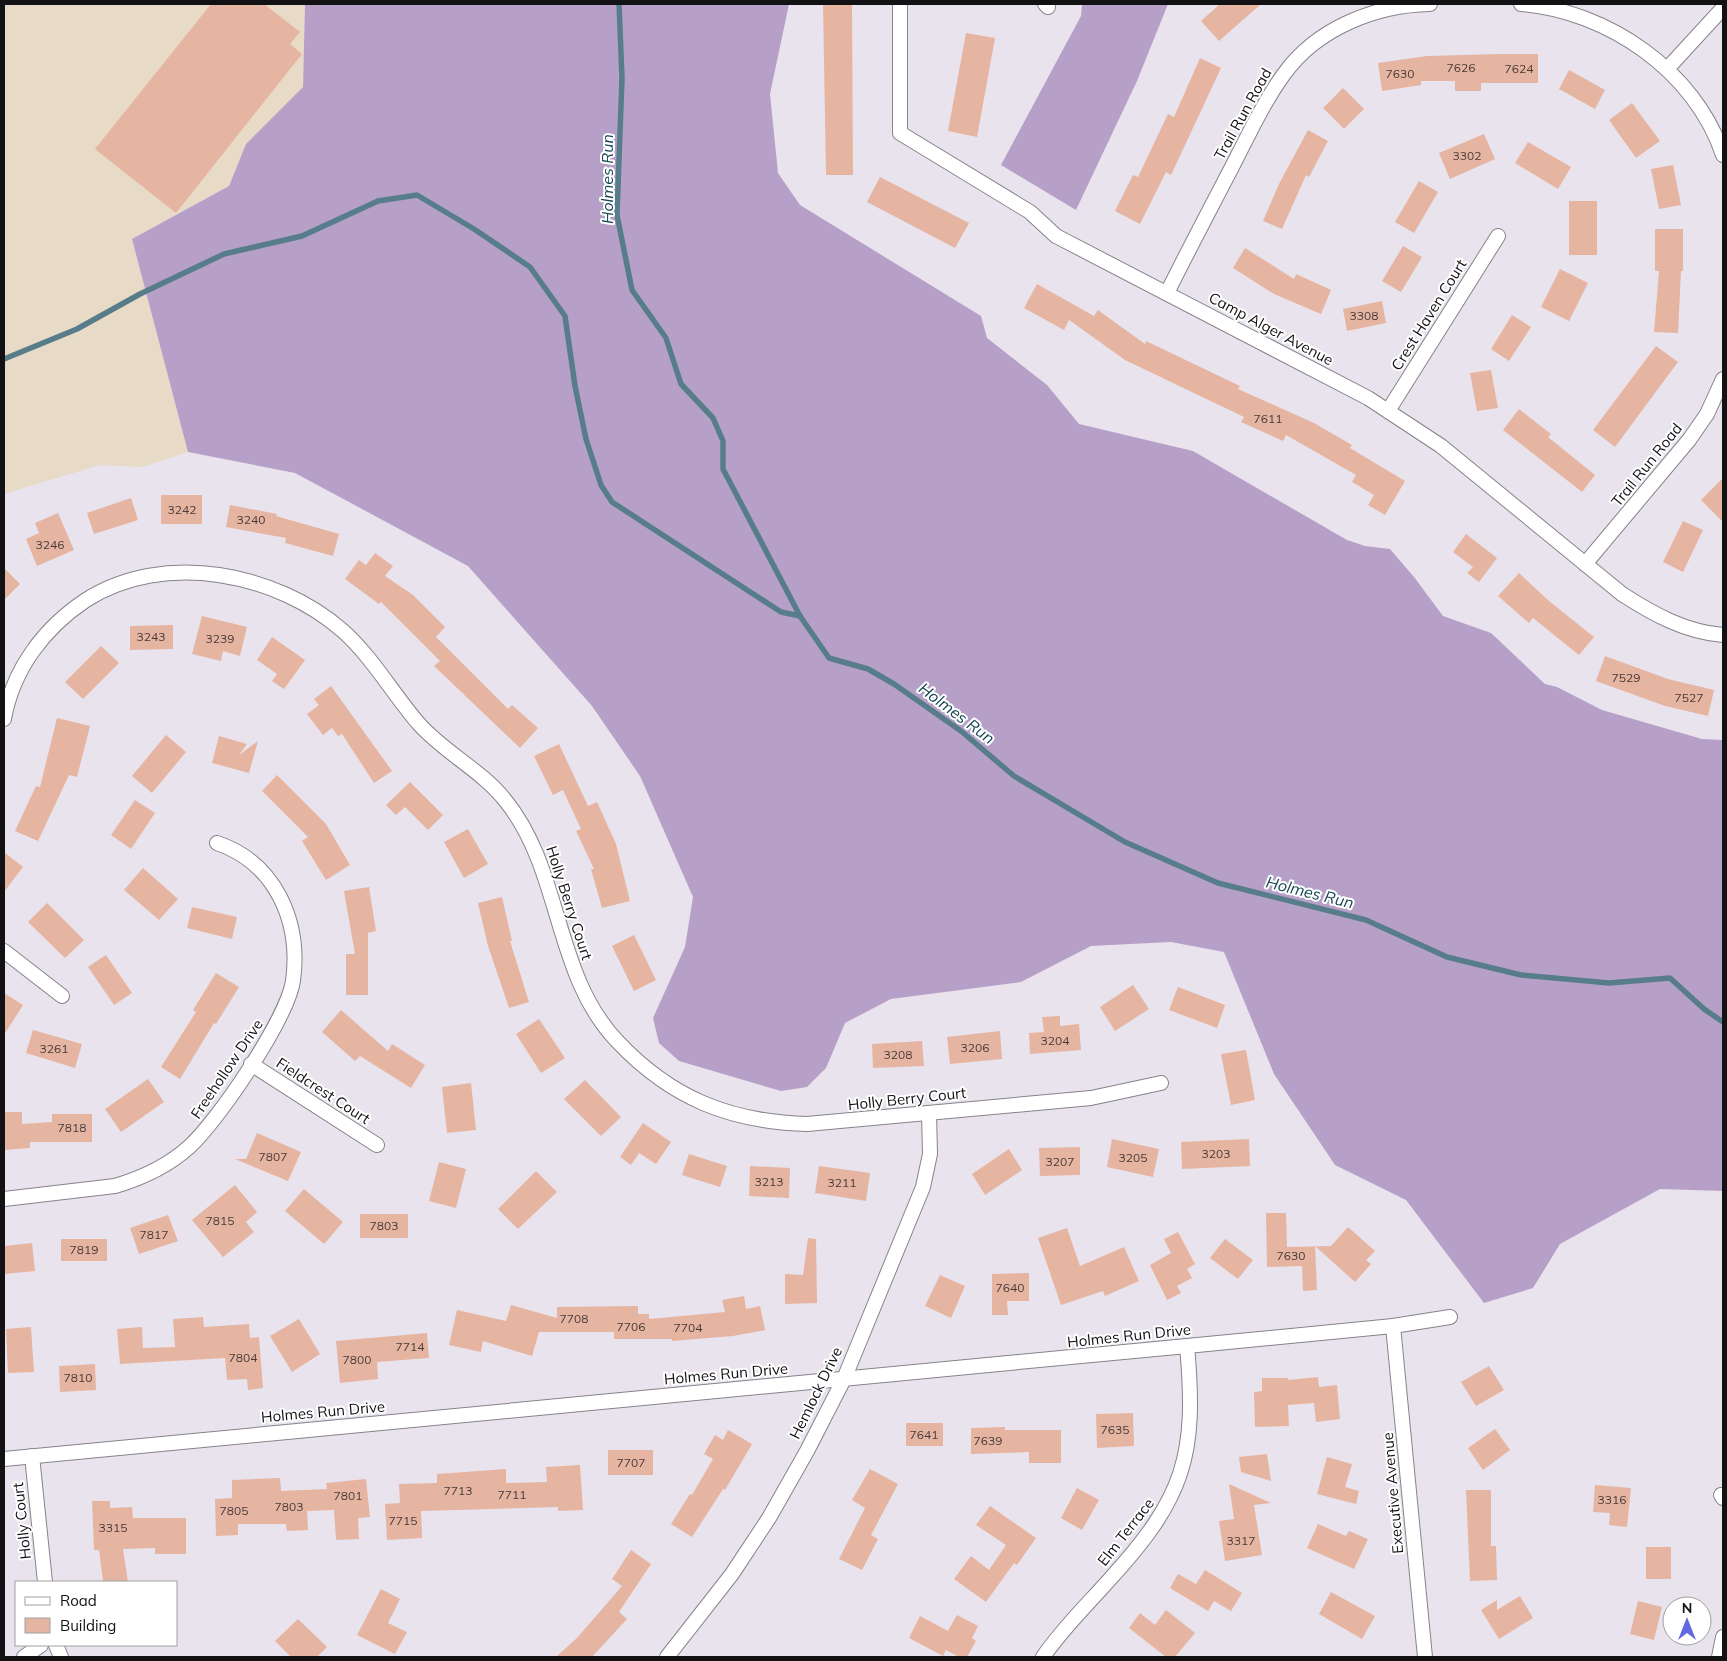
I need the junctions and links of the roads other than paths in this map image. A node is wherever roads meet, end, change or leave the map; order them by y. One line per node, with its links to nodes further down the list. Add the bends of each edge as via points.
1 (900, 4): 8 (street, Camp Alger Avenue, via 900,133 1030,212 1056,236)
2 (1430, 4): 8 (street, Trail Run Road, via 1408,4 1354,20 1325,35 1284,73 1262,109)
3 (1520, 4): 5 (street, via 1559,11 1593,22 1645,52)
4 (1723, 8): 5 (street)
5 (1667, 69): 6 (street, via 1705,114)
6 (1723, 155)
7 (1498, 236): 10 (street, Crest Haven Court)
8 (1167, 293): 10 (street, Camp Alger Avenue)
9 (1723, 379): 11 (street, Trail Run Road, via 1707,414 1689,440)
10 (1388, 411): 11 (street, Camp Alger Avenue, via 1441,446)
11 (1585, 564): 12 (street, Camp Alger Avenue, via 1653,614 1689,628)
12 (1723, 635)
13 (4, 719): 19 (street, Holly Berry Court, via 25,663 51,628 70,611 116,586 165,574 200,574 231,577 288,595 342,630 363,650 420,724 504,798 535,847 573,968 586,997 616,1041 653,1076 708,1106 740,1118 775,1123 846,1122)
14 (218, 843): 17 (street, Freehollow Drive, via 249,858 264,872 289,917 294,941 293,981 288,997 278,1022)
15 (4, 951): 16 (street)
16 (62, 996)
17 (251, 1064): 20 (street, Fieldcrest Court); 21 (street, Freehollow Drive, via 207,1128 188,1148 164,1165 115,1186)
18 (1160, 1082): 19 (street, Holly Berry Court, via 1091,1098)
19 (929, 1113): 25 (street, Hemlock Drive, via 930,1154 923,1187)
20 (377, 1146)
21 (4, 1199)
22 (1450, 1317): 23 (street, Holmes Run Drive)
23 (1393, 1326): 24 (street, Holmes Run Drive); 34 (street, Executive Avenue)
24 (1187, 1346): 25 (street, Holmes Run Drive); 33 (street, Elm Terrace, via 1191,1424 1179,1483 1157,1522)
25 (844, 1379): 26 (street, Holmes Run Drive); 32 (street, Hemlock Drive, via 769,1518 732,1574)
26 (32, 1456): 27 (street, Holmes Run Drive); 28 (street, Holly Court)
27 (4, 1459)
28 (44, 1581)
29 (1723, 1637): 35 (street)
30 (40, 1646): 31 (street)
31 (24, 1657)
32 (667, 1657)
33 (1043, 1657)
34 (1424, 1657)
35 (1719, 1657)

